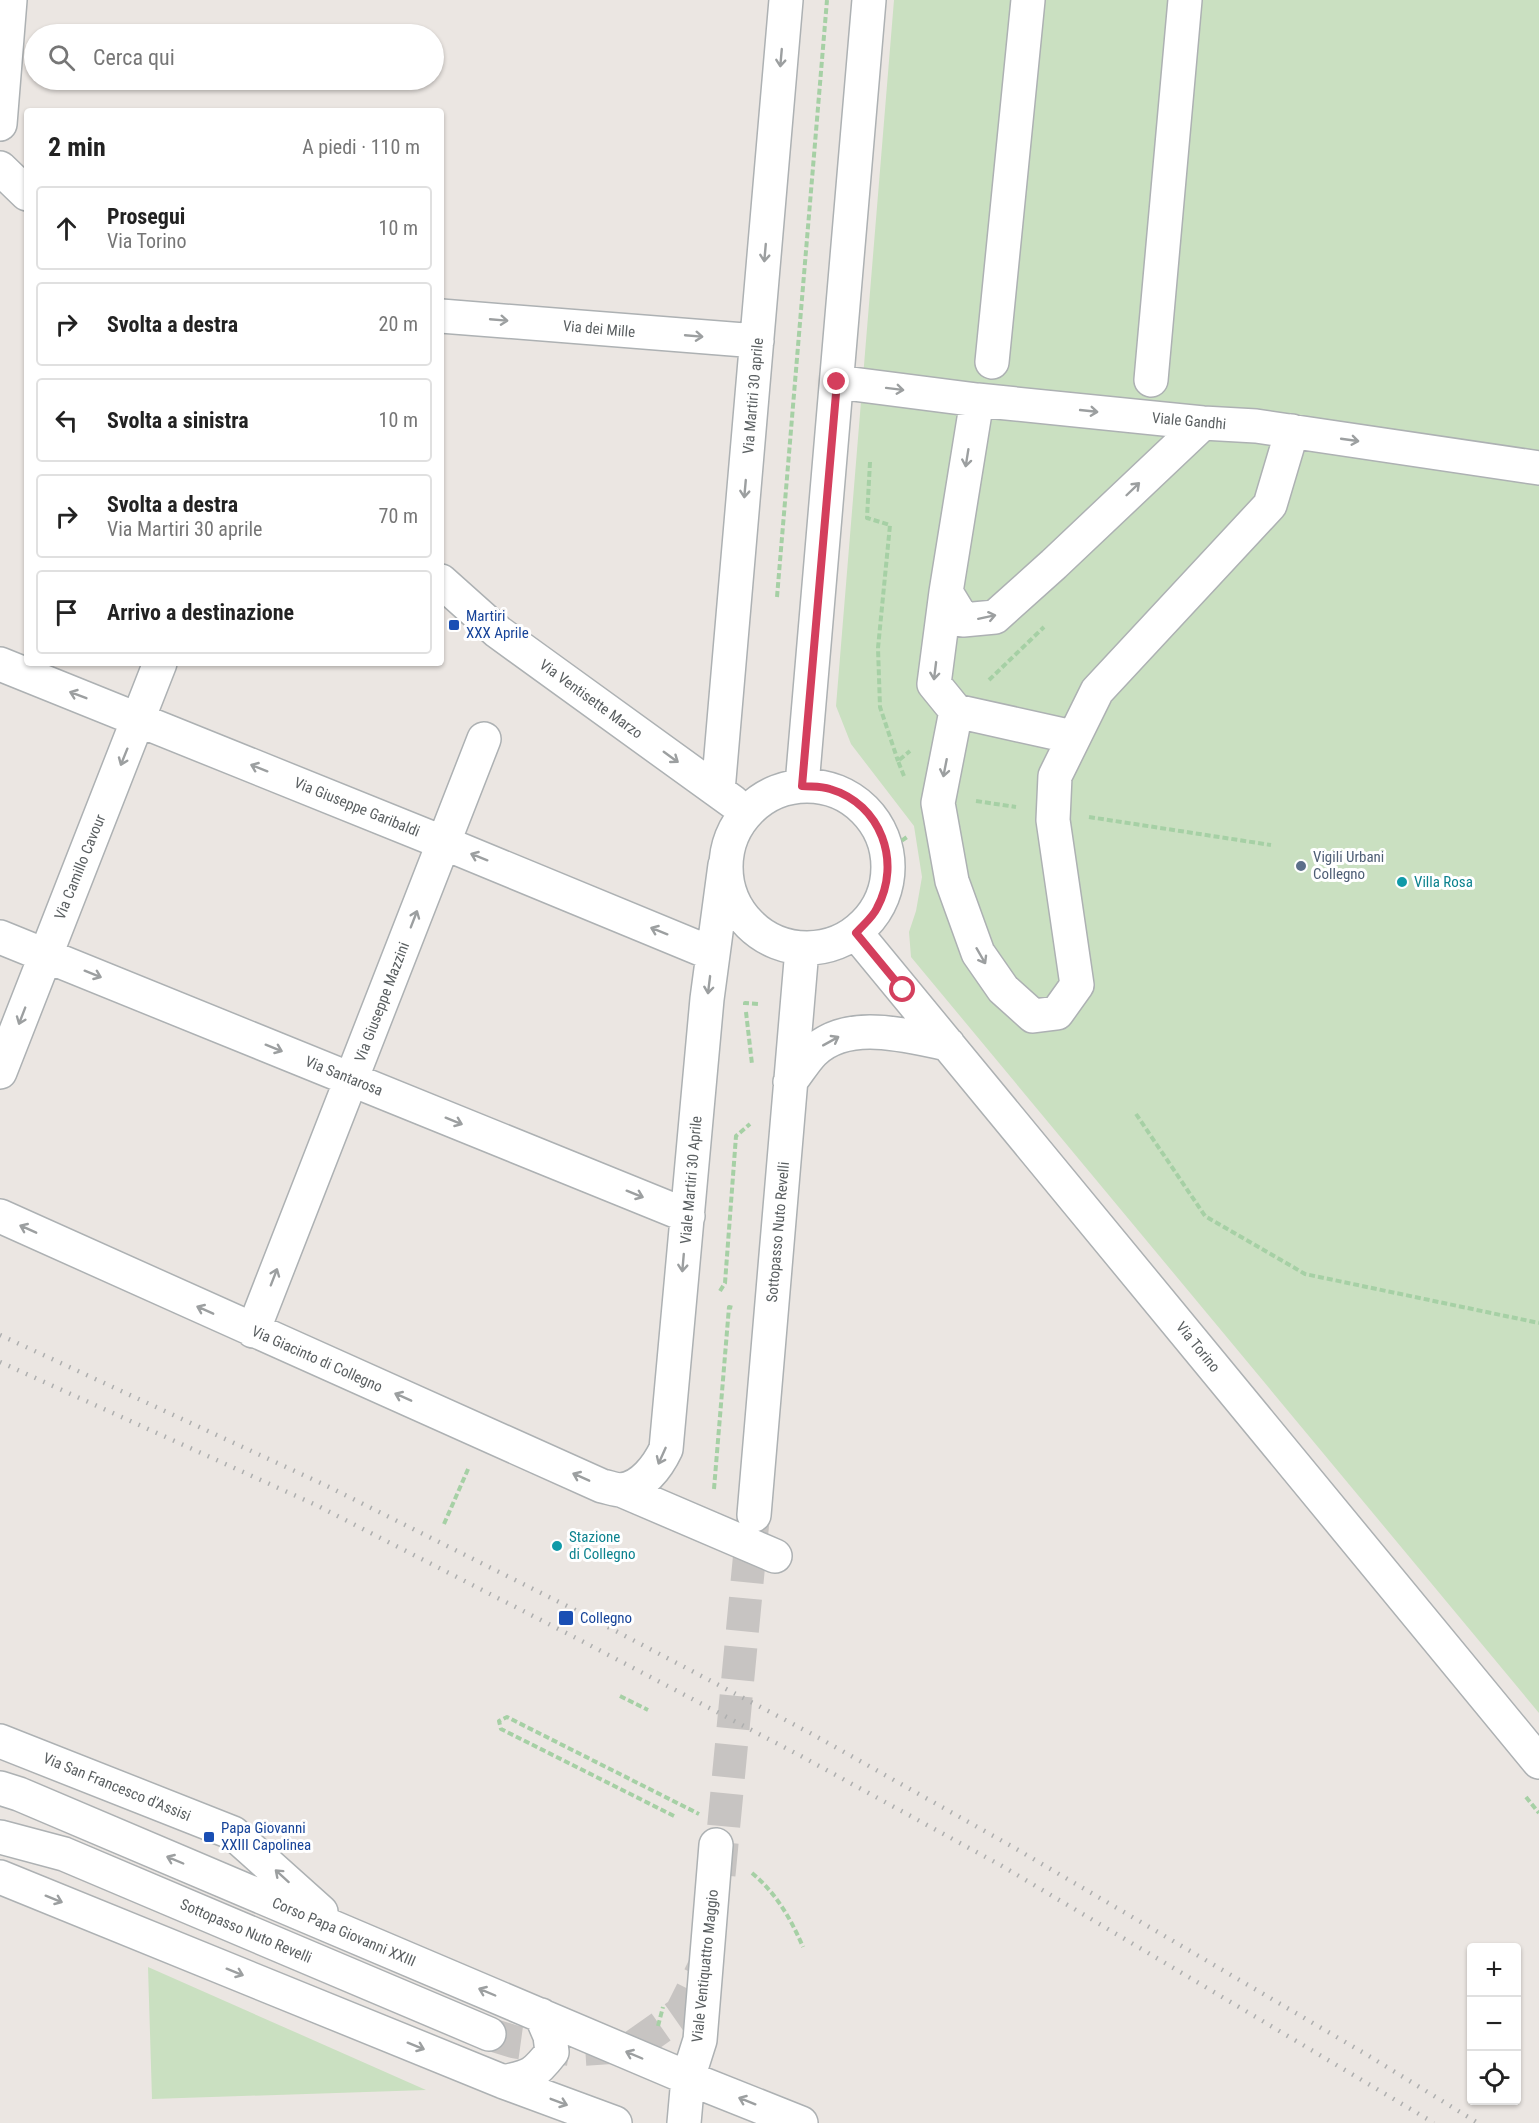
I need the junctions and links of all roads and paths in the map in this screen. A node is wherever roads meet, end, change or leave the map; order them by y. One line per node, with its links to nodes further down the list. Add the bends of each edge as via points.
1 (10, 0): 7 (street)
2 (786, 0): 11 (street, Via Martiri 30 aprile, one-way to 11)
3 (827, 0): 20 (path)
4 (870, 0): 14 (street)
5 (1028, 0): 12 (street)
6 (1185, 0): 13 (street)
7 (0, 124)
8 (0, 168): 9 (street)
9 (24, 191)
10 (444, 316): 11 (street, Via dei Mille, one-way to 11)
11 (758, 341): 31 (street, Via Martiri 30 aprile, one-way to 31)
12 (992, 362)
13 (1151, 380)
14 (837, 382): 15 (street, Viale Gandhi, one-way to 15); 30 (street)
15 (977, 400): 16 (street, Viale Gandhi, one-way to 16); 22 (street, one-way to 22)
16 (1203, 423): 17 (street, Viale Gandhi); 22 (street, one-way to 16, via 963,620 995,617)
17 (1292, 431): 19 (street, Viale Gandhi, one-way to 19); 27 (street, via 1270,505 1097,691)
18 (870, 458): 29 (path, via 867,518 891,525 878,648 880,707)
19 (1539, 468)
20 (780, 570)
21 (444, 584): 31 (street, Via Ventisette Marzo, one-way to 31, via 498,632)
22 (946, 592): 25 (street, one-way to 25, via 934,684)
23 (0, 664): 26 (street, Via Giuseppe Garibaldi, one-way to 23)
24 (159, 666): 26 (street, Via Camillo Cavour)
25 (956, 711): 27 (street); 27 (street, one-way to 27, via 938,803 952,881 978,952 1003,989 1033,1016 1057,1013 1077,985 1053,820 1055,776)
26 (139, 719): 33 (street, Via Giuseppe Garibaldi, one-way to 26); 39 (street, Via Camillo Cavour, one-way to 39)
27 (1074, 737)
28 (484, 739): 33 (street, Via Giuseppe Mazzini)
29 (898, 761)
30 (802, 786): 32 (street, via 772,794); 35 (street, via 830,789 855,801 876,823 887,851 888,881 877,910)
31 (718, 791): 32 (street, Via Ventisette Marzo)
32 (746, 812): 34 (street, via 731,837)
33 (444, 843): 38 (street, Via Giuseppe Garibaldi, one-way to 33); 42 (street, Via Giuseppe Mazzini, one-way to 33)
34 (725, 865): 37 (street, via 730,895 747,922 772,941); 38 (street, Viale Martiri 30 Aprile)
35 (856, 933): 37 (street, via 830,945); 40 (street, Via Torino)
36 (0, 937): 39 (street, Via Santarosa)
37 (802, 949): 43 (street, Sottopasso Nuto Revelli)
38 (713, 954): 45 (street, Viale Martiri 30 Aprile, one-way to 45)
39 (46, 955): 41 (street, Via Camillo Cavour, one-way to 41); 42 (street, Via Santarosa, one-way to 42)
40 (948, 1044): 43 (street, one-way to 40, via 814,1051 837,1036 864,1032 897,1034); 59 (street, Via Torino)
41 (0, 1072)
42 (351, 1080): 45 (street, Via Santarosa, one-way to 45); 49 (street, Via Giuseppe Mazzini, one-way to 42)
43 (790, 1082): 52 (street, Sottopasso Nuto Revelli)
44 (1136, 1114): 48 (path, via 1205,1216 1305,1274)
45 (688, 1215): 51 (street, Viale Martiri 30 Aprile, one-way to 51, via 666,1449 659,1464)
46 (0, 1216): 49 (street, Via Giacinto di Collegno, one-way to 46)
47 (739, 1308): 54 (path, via 729,1307 714,1491)
48 (1539, 1323)
49 (253, 1331): 50 (street, Via Giacinto di Collegno, one-way to 49)
50 (484, 1434): 51 (street, Via Giacinto di Collegno, one-way to 50, via 602,1486); 53 (path)
51 (628, 1487): 54 (street, Via Giacinto di Collegno)
52 (754, 1515)
53 (444, 1524)
54 (698, 1524): 55 (street, Via Giacinto di Collegno)
55 (775, 1556)
56 (620, 1696): 57 (path)
57 (648, 1710)
58 (0, 1741): 67 (street, Via San Francesco d'Assisi, one-way to 58, via 233,1833)
59 (1539, 1762)
60 (0, 1788): 67 (street, Corso Papa Giovanni XXIII, one-way to 60)
61 (674, 1816): 64 (path, via 501,1729 499,1721 507,1718 718,1823)
62 (0, 1822): 65 (street)
63 (0, 1837): 65 (street, Sottopasso Nuto Revelli)
64 (716, 1845): 68 (path, via 763,1882 791,1918); 71 (street, Viale Ventiquattro Maggio, via 700,2040)
65 (64, 1854): 70 (street, Sottopasso Nuto Revelli)
66 (0, 1877): 72 (street, one-way to 72)
67 (340, 1930): 69 (street, Corso Papa Giovanni XXIII, one-way to 67)
68 (803, 1947)
69 (541, 2015): 71 (street, Corso Papa Giovanni XXIII, one-way to 69); 72 (street, via 552,2052 529,2076)
70 (489, 2034)
71 (688, 2078): 74 (street, Viale Ventiquattro Maggio); 75 (street, Corso Papa Giovanni XXIII, one-way to 71)
72 (504, 2082): 73 (street, one-way to 73)
73 (615, 2123)
74 (684, 2123)
75 (801, 2123)

